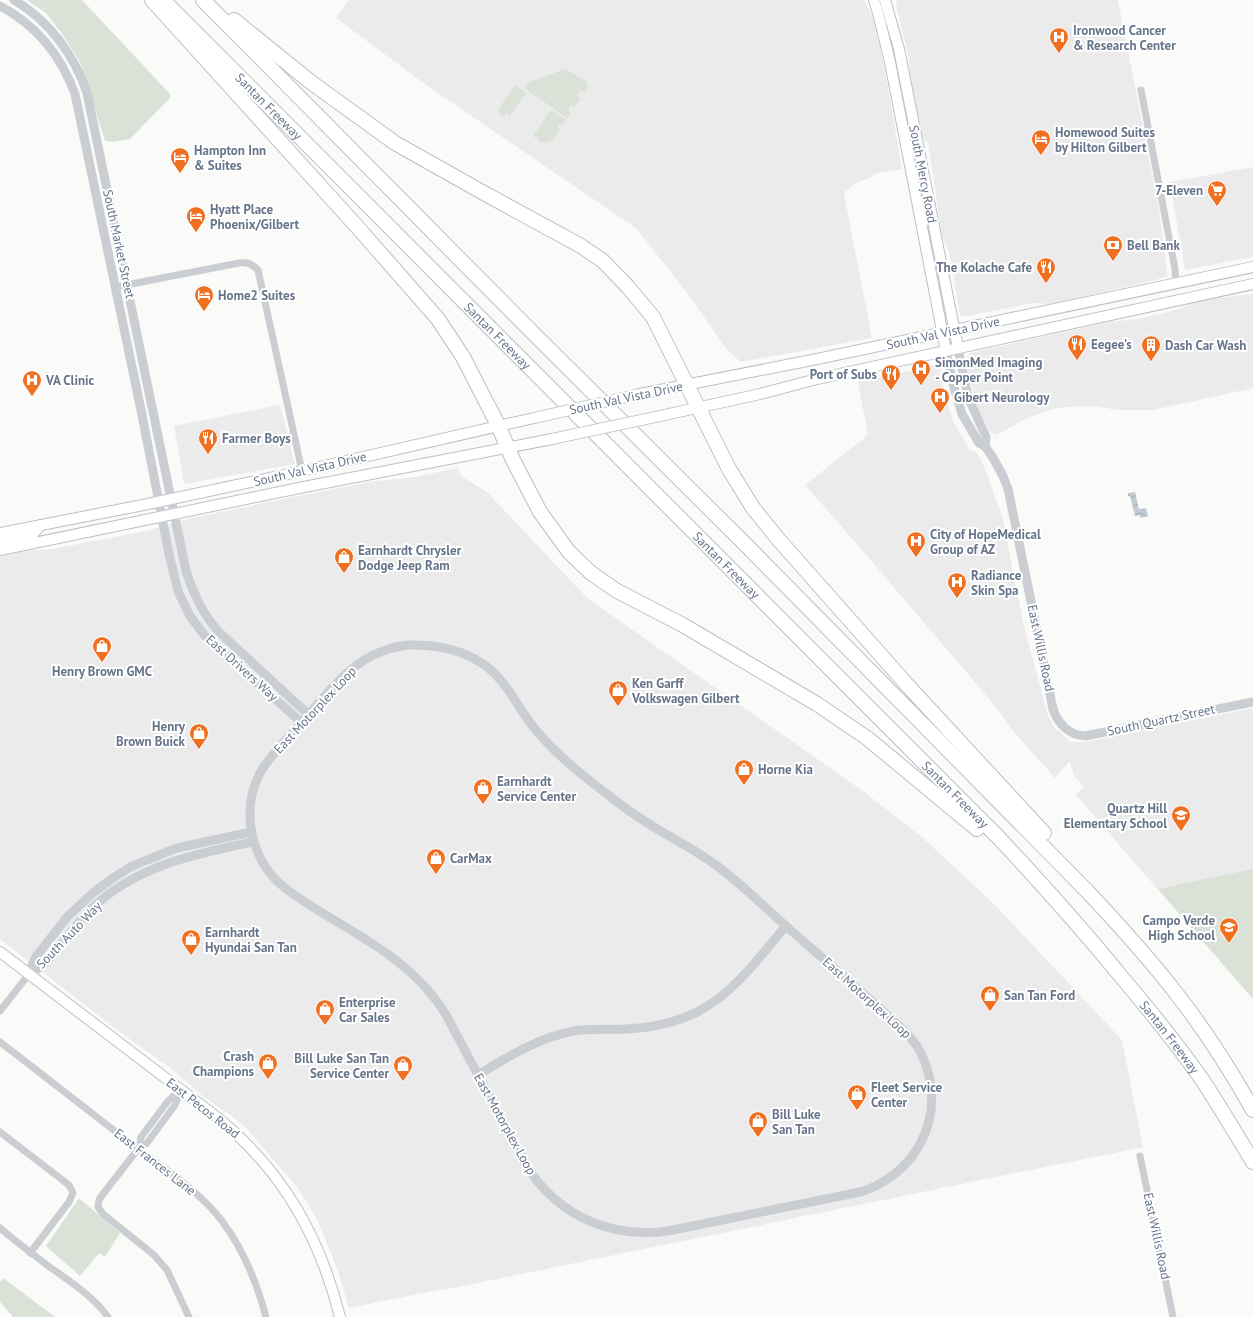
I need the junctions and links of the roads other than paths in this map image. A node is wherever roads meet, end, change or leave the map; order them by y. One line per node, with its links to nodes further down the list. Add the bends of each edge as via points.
1 (14, 0): 13 (street, South Market Street, via 51,29 83,80)
2 (152, 0): 22 (highway, via 438,319 463,357)
3 (163, 0): 42 (highway, Santan Freeway)
4 (203, 0): 43 (highway, Santan Freeway)
5 (212, 0): 20 (highway, via 312,83 395,143 581,246 602,261 628,287 653,318)
6 (874, 0): 17 (main road, South Mercy Road, via 895,90)
7 (885, 0): 16 (main road, South Mercy Road, via 899,49)
8 (0, 6): 14 (street, South Market Street, via 27,24 44,40 70,81 79,110)
9 (1141, 90): 11 (street)
10 (1253, 267): 11 (main road, South Val Vista Drive)
11 (1176, 283): 15 (main road); 16 (main road, South Val Vista Drive)
12 (1253, 284): 15 (main road, South Val Vista Drive)
13 (127, 285): 14 (street); 25 (street, via 247,262 258,270); 26 (street, South Market Street)
14 (116, 287): 27 (street, South Market Street)
15 (1179, 301): 18 (main road, South Val Vista Drive)
16 (954, 330): 17 (main road, South Val Vista Drive); 18 (main road, South Mercy Road)
17 (943, 333): 19 (main road, South Mercy Road); 20 (main road, South Val Vista Drive)
18 (958, 348): 19 (main road, South Val Vista Drive); 23 (street, East Willis Road, via 968,397 986,437)
19 (946, 351): 21 (main road, South Val Vista Drive); 23 (street, East Willis Road, via 962,414 979,443)
20 (685, 385): 21 (highway); 22 (main road, South Val Vista Drive, bridge)
21 (697, 407): 24 (main road, South Val Vista Drive, bridge); 43 (highway, via 729,469 762,521 909,687 1069,860)
22 (498, 425): 24 (highway); 25 (main road, South Val Vista Drive)
23 (986, 446): 39 (street, East Willis Road, via 1008,489 1053,709 1058,720)
24 (508, 448): 28 (main road, South Val Vista Drive); 42 (highway, via 549,526 591,573 618,592 683,625 817,704 860,734 972,823 1010,861)
25 (302, 471): 26 (main road, South Val Vista Drive)
26 (171, 499): 27 (main road, South Val Vista Drive); 28 (street, South Market Street)
27 (158, 502): 29 (street, South Market Street); 30 (main road, South Val Vista Drive)
28 (174, 514): 29 (main road, South Val Vista Drive); 34 (street, East Drivers Way, via 186,571 194,594 202,610)
29 (161, 517): 33 (main road, South Val Vista Drive); 35 (street, East Drivers Way, via 178,591 190,616)
30 (41, 525): 31 (main road, South Val Vista Drive); 32 (main road, via 32,534)
31 (0, 533)
32 (0, 541)
33 (0, 550)
34 (224, 637): 35 (street); 37 (street, East Drivers Way)
35 (215, 647): 38 (street, East Drivers Way)
36 (1253, 702): 39 (street, South Quartz Street, via 1085,736)
37 (309, 714): 38 (street, East Motorplex Loop); 44 (street, East Motorplex Loop, via 356,665 385,650 423,645 468,655 497,676 535,729 566,761 635,815 714,863)
38 (302, 723): 40 (street, East Motorplex Loop, via 275,752 260,774 251,802)
39 (1069, 731)
40 (251, 832): 41 (street, East Motorplex Loop); 46 (street, South Auto Way, via 177,848 132,866 116,876 67,917 35,958)
41 (253, 842): 46 (street, South Auto Way, via 184,858 158,867 125,884 90,910 43,965); 49 (street, East Motorplex Loop, via 258,856 284,888 392,958 428,989 445,1013)
42 (1036, 877): 55 (highway, Santan Freeway, via 1165,1031 1200,1077)
43 (1087, 891): 51 (highway, Santan Freeway, via 1179,997 1227,1065)
44 (786, 926): 49 (street, via 737,982 700,1010 681,1019 647,1028 586,1029 560,1034 532,1045); 49 (street, East Motorplex Loop, via 904,1030 918,1047 927,1065 932,1095 928,1128 921,1144 908,1162 878,1185 860,1192 668,1231 637,1233 603,1227 566,1208 534,1177)
45 (0, 952): 46 (main road, East Pecos Road)
46 (29, 974): 47 (street); 50 (main road, East Pecos Road)
47 (0, 1011)
48 (0, 1042): 53 (street, East Frances Lane)
49 (478, 1075)
50 (181, 1090): 53 (street, via 168,1101 141,1137); 61 (main road, East Pecos Road, via 238,1136 275,1175 306,1223 321,1254)
51 (1253, 1110)
52 (0, 1132): 57 (street, via 69,1185 73,1193)
53 (138, 1149): 59 (street, via 99,1200 98,1207 103,1214 154,1255 167,1270); 60 (street, East Frances Lane, via 184,1183 222,1221 251,1272)
54 (1140, 1156): 62 (street, East Willis Road)
55 (1253, 1162)
56 (0, 1228): 57 (street)
57 (30, 1253): 58 (street, via 92,1298)
58 (108, 1317)
59 (189, 1317)
60 (266, 1317)
61 (340, 1317)
62 (1173, 1317)

